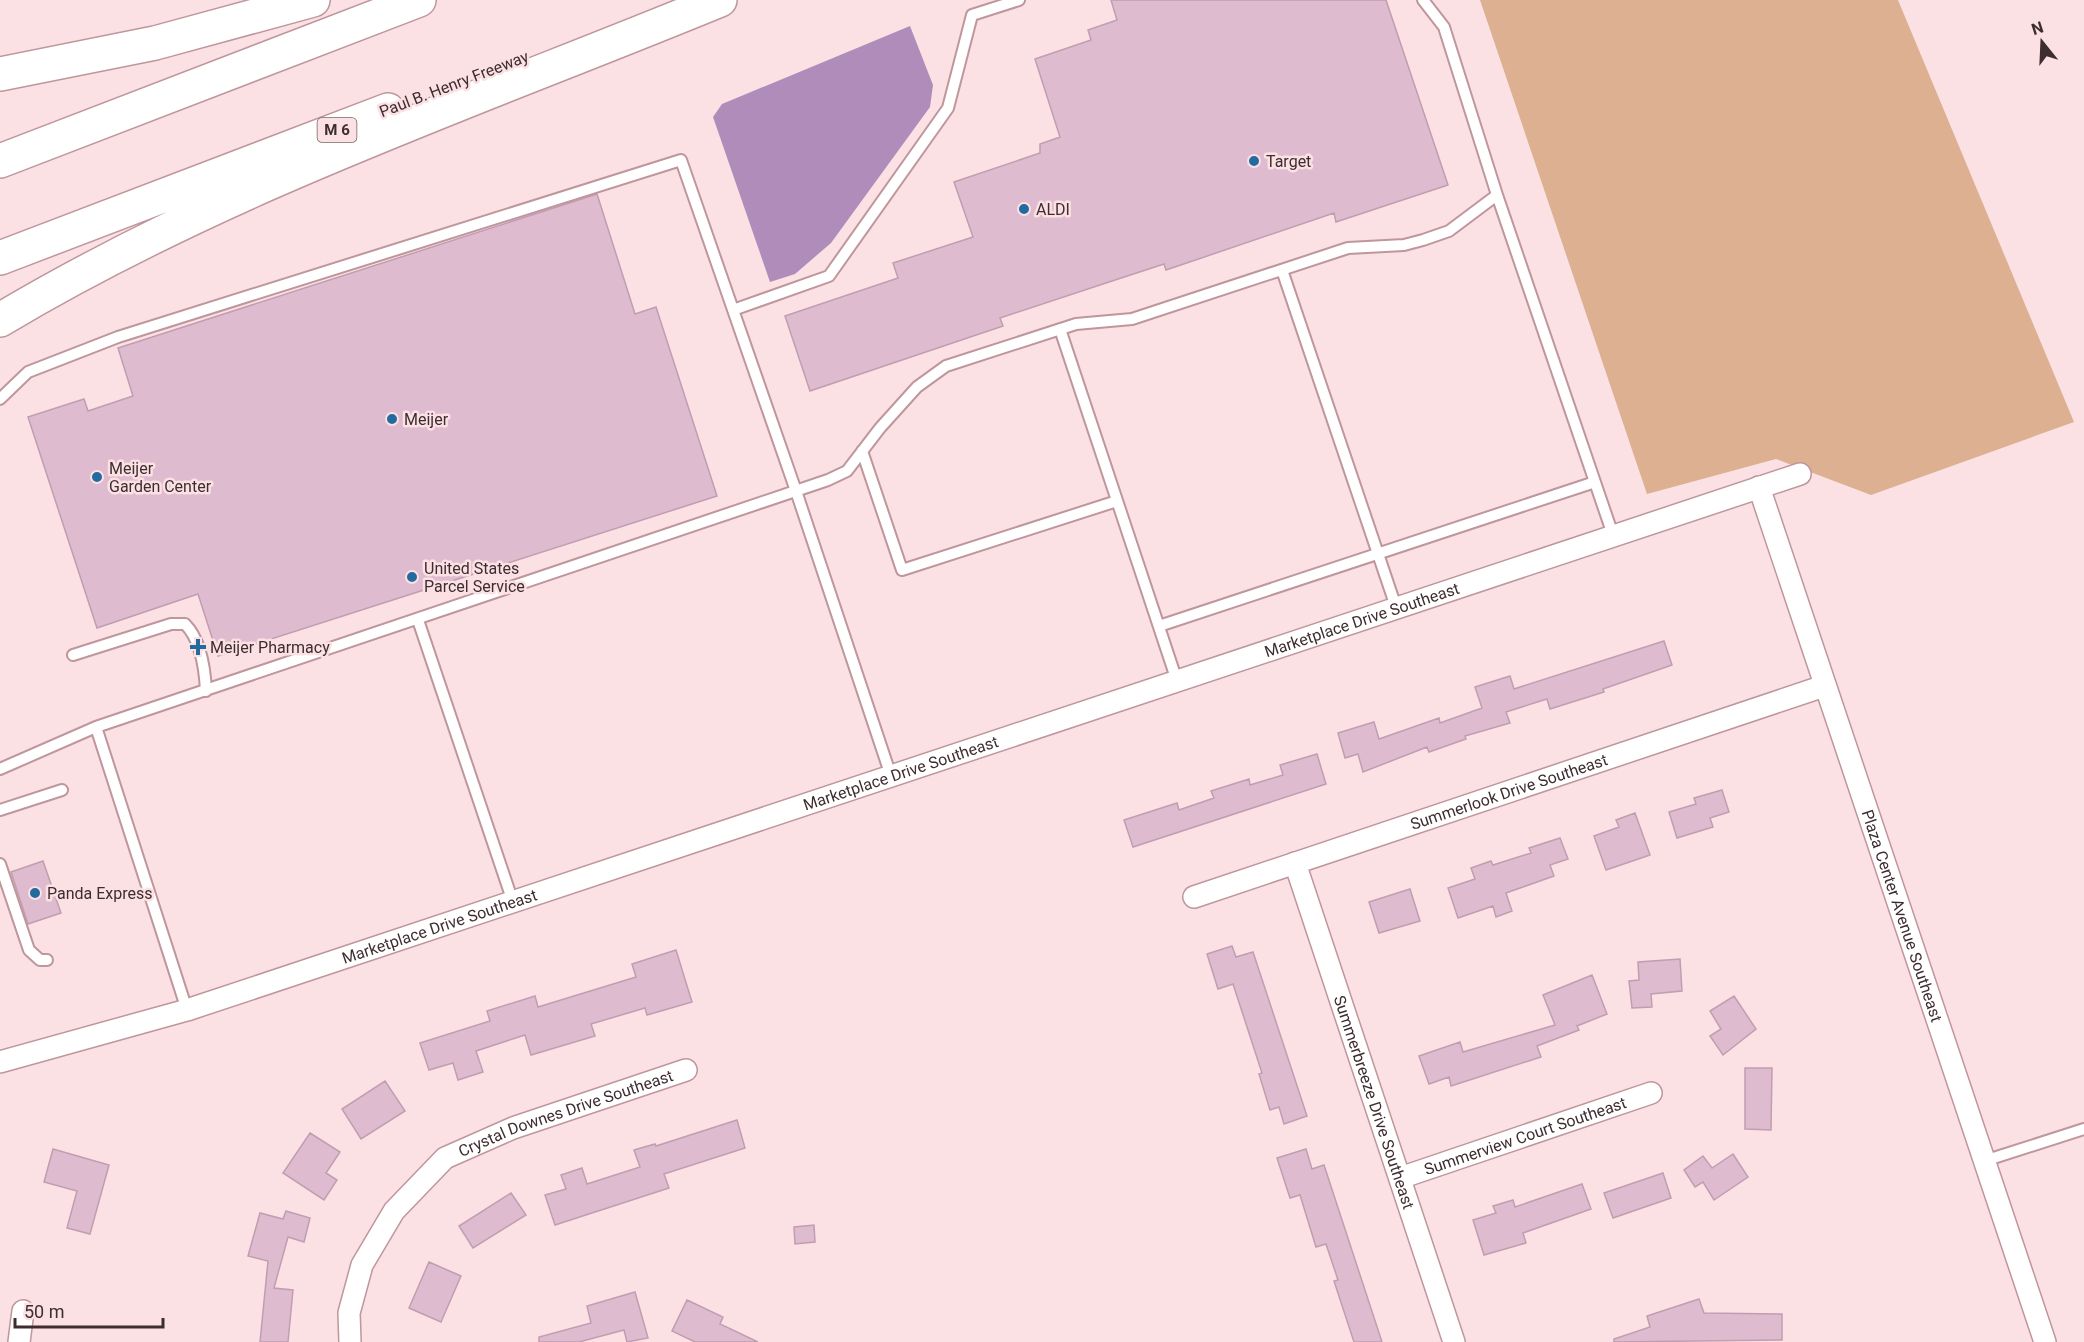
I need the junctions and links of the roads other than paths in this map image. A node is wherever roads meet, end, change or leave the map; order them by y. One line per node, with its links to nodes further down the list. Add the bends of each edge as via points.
1 (313, 0): 7 (highway, via 155,43)
2 (419, 0): 8 (highway)
3 (673, 0): 10 (highway, Paul B. Henry Freeway / M 6)
4 (720, 0): 13 (highway, via 198,214 119,252)
5 (1019, 0): 12 (lane, via 972,15 948,108 829,276)
6 (1423, 0): 9 (lane, via 1444,27)
7 (0, 74)
8 (0, 161)
9 (1497, 195): 11 (lane, via 1449,231 1404,244 1348,248); 18 (lane)
10 (0, 258)
11 (1282, 270): 14 (lane, via 1132,319); 23 (lane)
12 (733, 310): 15 (lane, via 681,160 118,337 27,372); 20 (lane)
13 (0, 320)
14 (1060, 329): 16 (lane, via 946,366 917,387); 21 (lane)
15 (0, 399)
16 (862, 451): 20 (lane, via 847,471); 21 (lane, via 902,570)
17 (1800, 474): 19 (street, Marketplace Drive Southeast)
18 (1595, 482): 22 (lane); 23 (lane)
19 (1759, 488): 22 (street, Marketplace Drive Southeast); 29 (street, Plaza Center Avenue Southeast)
20 (796, 491): 25 (lane); 33 (lane)
21 (1117, 501): 26 (lane)
22 (1613, 536): 24 (street, Marketplace Drive Southeast)
23 (1378, 554): 24 (lane); 26 (lane)
24 (1396, 607): 28 (street, Marketplace Drive Southeast)
25 (418, 620): 30 (lane); 39 (lane)
26 (1159, 626): 28 (lane)
27 (73, 655): 30 (lane, via 171,624 185,624 202,660)
28 (1177, 681): 33 (street, Marketplace Drive Southeast)
29 (1824, 686): 36 (street, Summerlook Drive Southeast); 46 (street, Plaza Center Avenue Southeast)
30 (206, 691): 31 (lane)
31 (96, 728): 32 (lane); 41 (lane)
32 (0, 769)
33 (891, 776): 39 (street, Marketplace Drive Southeast)
34 (62, 790): 35 (lane)
35 (0, 810)
36 (1295, 863): 38 (street, Summerlook Drive Southeast); 47 (street, Summerbreeze Drive Southeast)
37 (0, 864): 40 (lane, via 29,950 40,960)
38 (1194, 897)
39 (513, 902): 41 (street, Marketplace Drive Southeast)
40 (47, 960)
41 (187, 1010): 42 (street, Marketplace Drive Southeast)
42 (0, 1062)
43 (686, 1070): 50 (street, Crystal Downes Drive Southeast, via 513,1128 446,1158 394,1210 362,1265 349,1313)
44 (1651, 1093): 47 (street, Summerview Court Southeast)
45 (2084, 1129): 46 (lane)
46 (1984, 1161): 52 (street, Plaza Center Avenue Southeast)
47 (1400, 1179): 51 (street, Summerbreeze Drive Southeast)
48 (23, 1311): 49 (street)
49 (19, 1342)
50 (350, 1342)
51 (1454, 1342)
52 (2045, 1342)

